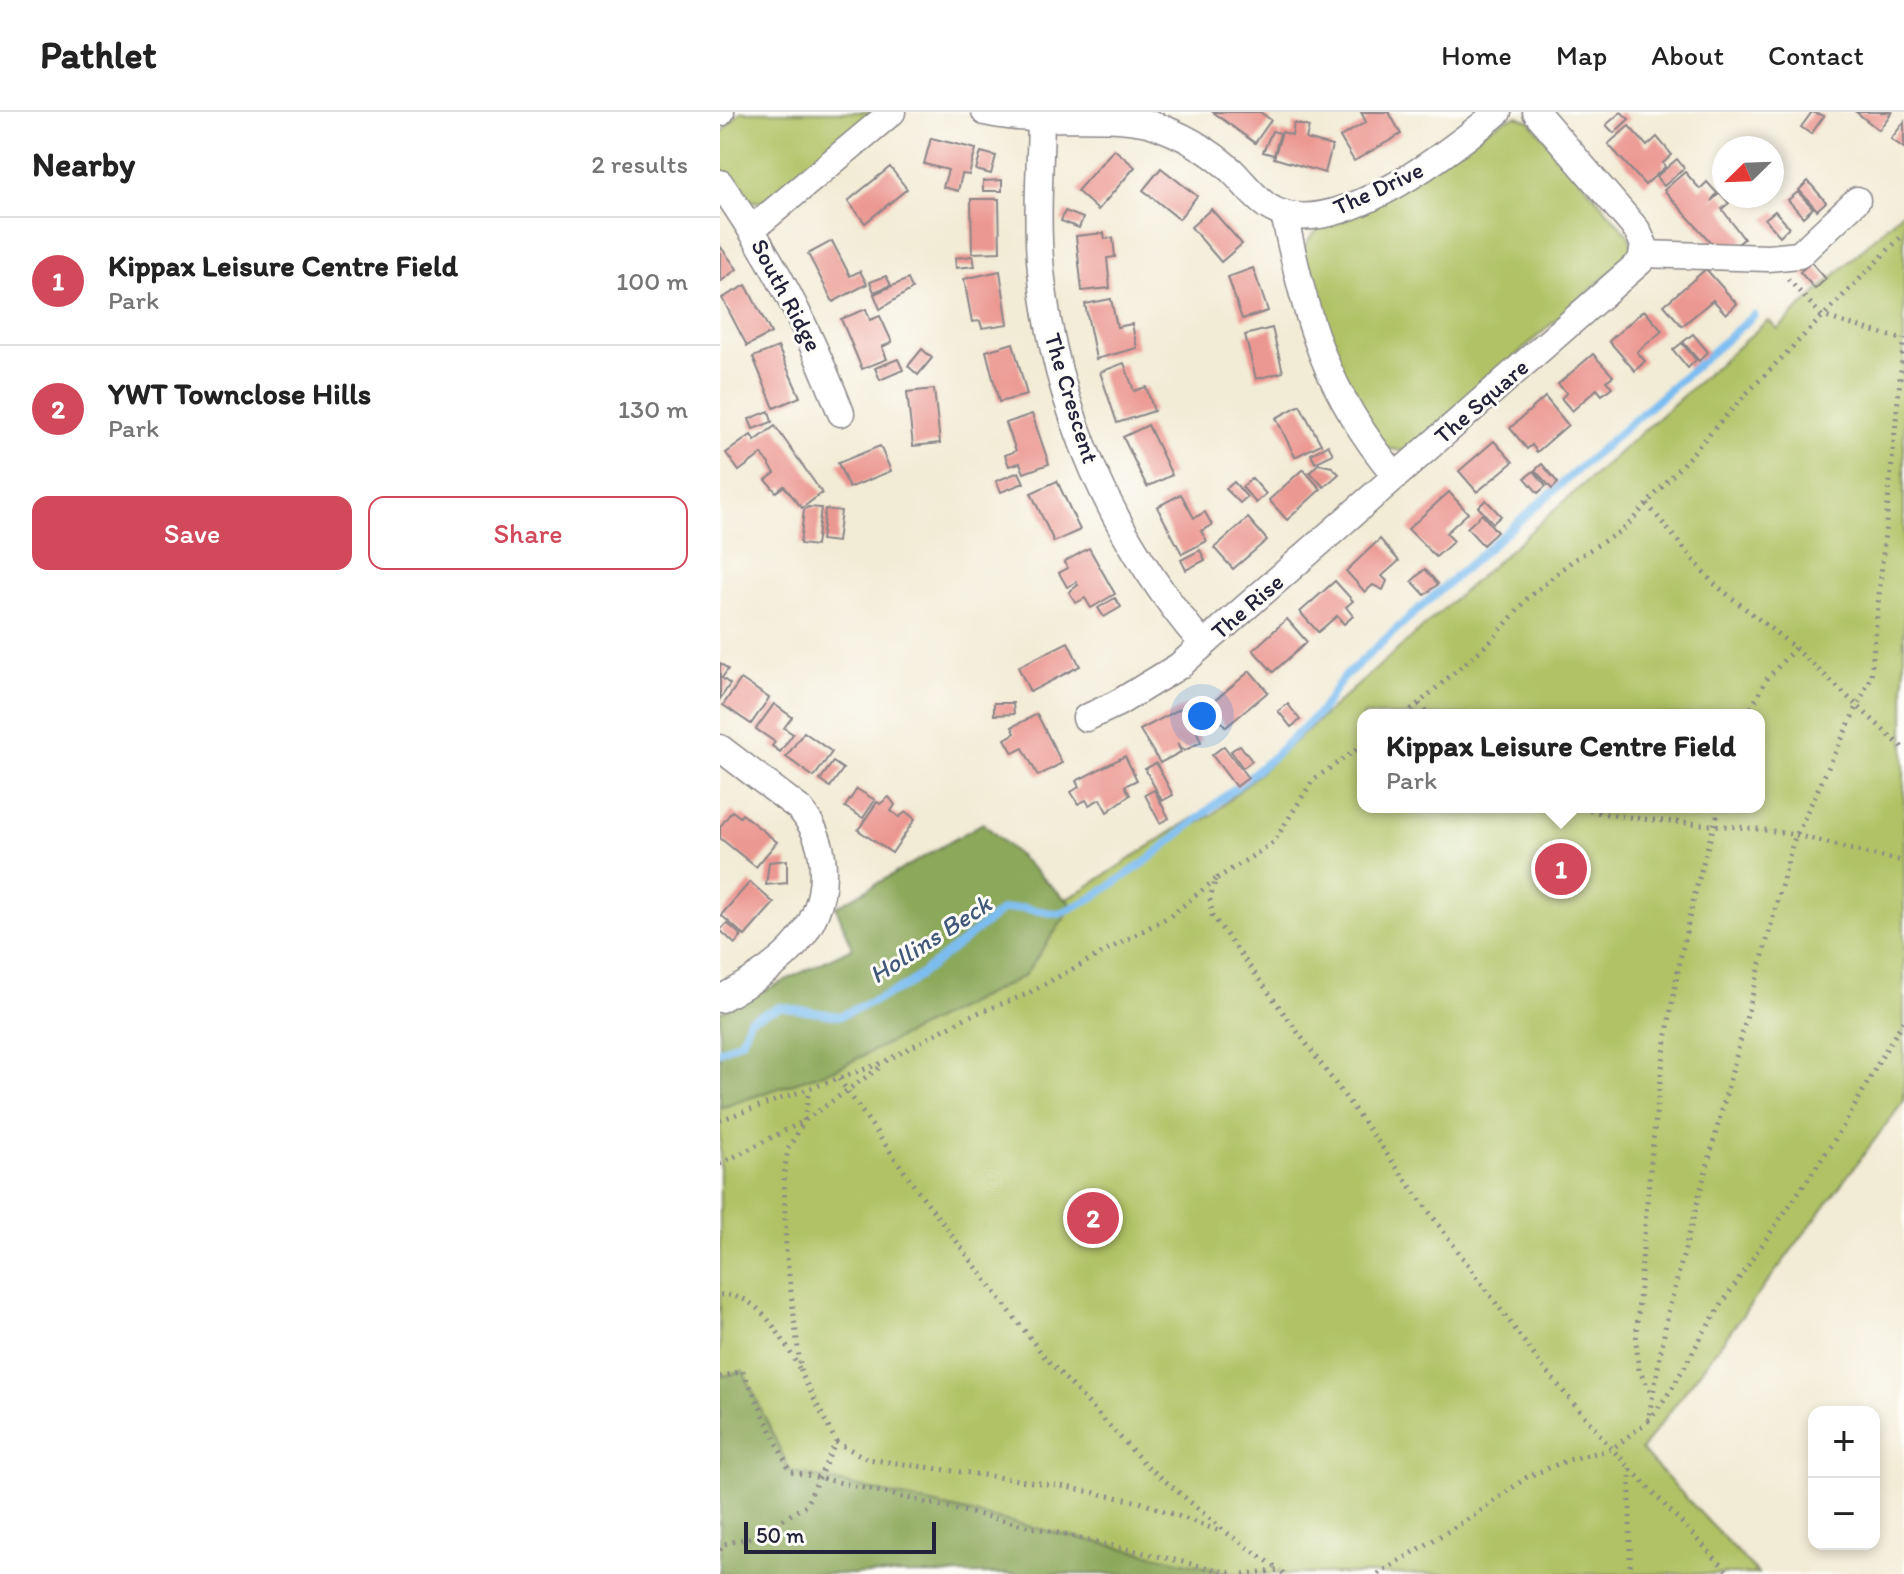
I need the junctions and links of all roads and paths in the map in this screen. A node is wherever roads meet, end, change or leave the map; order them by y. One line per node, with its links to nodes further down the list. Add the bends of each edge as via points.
1 (892, 112): 9 (street)
2 (985, 112): 5 (street)
3 (1498, 112): 8 (street, The Drive, via 1441,157 1384,191 1321,214)
4 (1536, 112): 11 (street, via 1637,230)
5 (1041, 120): 8 (street, via 1102,114 1165,129 1214,156 1268,207); 18 (street, The Crescent, via 1041,271 1076,428 1147,572)
6 (720, 183): 9 (street, South Ridge)
7 (1857, 200): 12 (street, via 1799,255)
8 (1284, 214): 16 (street, via 1306,311 1330,376 1363,437)
9 (752, 229): 15 (street, South Ridge, via 794,300)
10 (1904, 234): 13 (path)
11 (1643, 254): 12 (street); 16 (street, The Square, via 1636,268)
12 (1768, 258): 13 (path)
13 (1822, 316): 14 (path); 17 (path)
14 (1904, 340): 24 (path, via 1871,677)
15 (841, 413)
16 (1395, 475): 18 (street, The Rise)
17 (1647, 504): 19 (path, via 1712,582); 20 (path, via 1625,528 1572,561 1527,599 1491,641)
18 (1203, 644): 25 (street, The Rise, via 1149,686)
19 (1795, 648): 23 (path, via 1766,680); 24 (path)
20 (1419, 704): 21 (path); 22 (path)
21 (1413, 709)
22 (1424, 709)
23 (1751, 709)
24 (1857, 709): 28 (path); 32 (path)
25 (1086, 718)
26 (720, 748): 35 (street, via 800,809 821,849 823,882 803,938 775,965)
27 (1357, 749): 34 (path, via 1313,780 1273,843)
28 (1904, 749)
29 (1598, 813): 31 (path)
30 (1718, 813): 31 (path)
31 (1713, 827): 32 (path); 47 (path, via 1676,966 1655,1105 1636,1342 1639,1370)
32 (1796, 836): 33 (path); 47 (path, via 1738,1042)
33 (1904, 861)
34 (1216, 879): 37 (path, via 1170,916 1025,995 967,1017); 50 (path, via 1212,915 1542,1366)
35 (720, 999)
36 (1904, 1021): 48 (path, via 1835,1140)
37 (893, 1056): 38 (path); 40 (path)
38 (839, 1079): 39 (path); 40 (path)
39 (809, 1090): 41 (path); 42 (path)
40 (850, 1092): 42 (path); 53 (path, via 1043,1355 1145,1464)
41 (720, 1120)
42 (804, 1121): 43 (path); 45 (path, via 788,1149 784,1174 786,1251)
43 (720, 1164)
44 (720, 1295): 45 (path, via 770,1318)
45 (801, 1373): 49 (path)
46 (720, 1377): 52 (path, via 743,1371 790,1471)
47 (1651, 1393): 48 (path)
48 (1648, 1421): 50 (path)
49 (836, 1442): 52 (path); 53 (path, via 868,1459 1140,1502)
50 (1612, 1449): 51 (path); 58 (path, via 1527,1477)
51 (1630, 1465): 59 (path); 60 (path)
52 (818, 1477): 54 (path, via 806,1505 757,1536 724,1544); 56 (path)
53 (1227, 1533): 55 (path)
54 (720, 1550)
55 (1282, 1572): 57 (path)
56 (1235, 1574)
57 (1243, 1574)
58 (1378, 1574)
59 (1630, 1574)
60 (1730, 1574)

